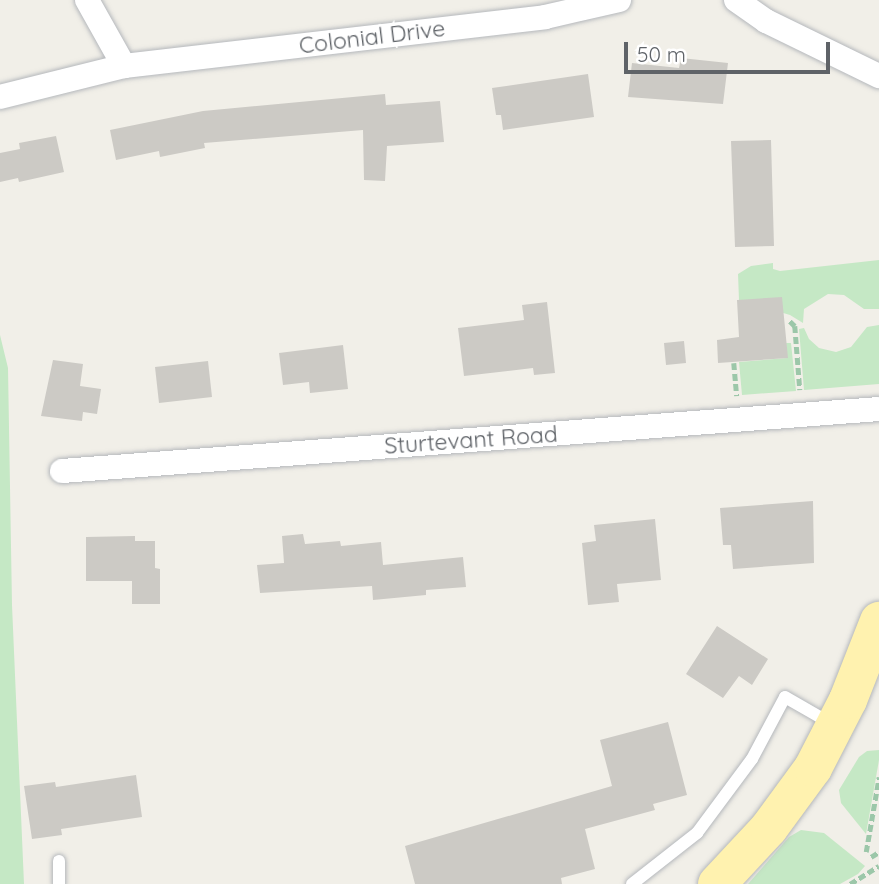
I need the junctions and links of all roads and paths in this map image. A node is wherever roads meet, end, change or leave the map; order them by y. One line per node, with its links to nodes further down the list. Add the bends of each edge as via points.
1 (87, 0): 4 (street)
2 (619, 0): 4 (street, Colonial Drive, via 545,17)
3 (736, 0): 5 (street, via 766,21)
4 (124, 66): 6 (street, Colonial Drive)
5 (879, 76)
6 (0, 97)
7 (790, 321): 9 (path, via 795,326)
8 (734, 363): 10 (path)
9 (800, 394)
10 (737, 400)
11 (879, 409): 12 (street, Sturtevant Road)
12 (62, 471)
13 (879, 621): 14 (main road)
14 (835, 726): 22 (lane, via 785,697 752,759 697,833); 23 (main road, via 813,768 769,828)
15 (879, 777): 16 (path)
16 (866, 852)
17 (879, 852): 18 (path)
18 (871, 857)
19 (59, 861): 21 (lane)
20 (879, 866): 24 (path)
21 (59, 884)
22 (632, 884)
23 (718, 884)
24 (850, 884)

